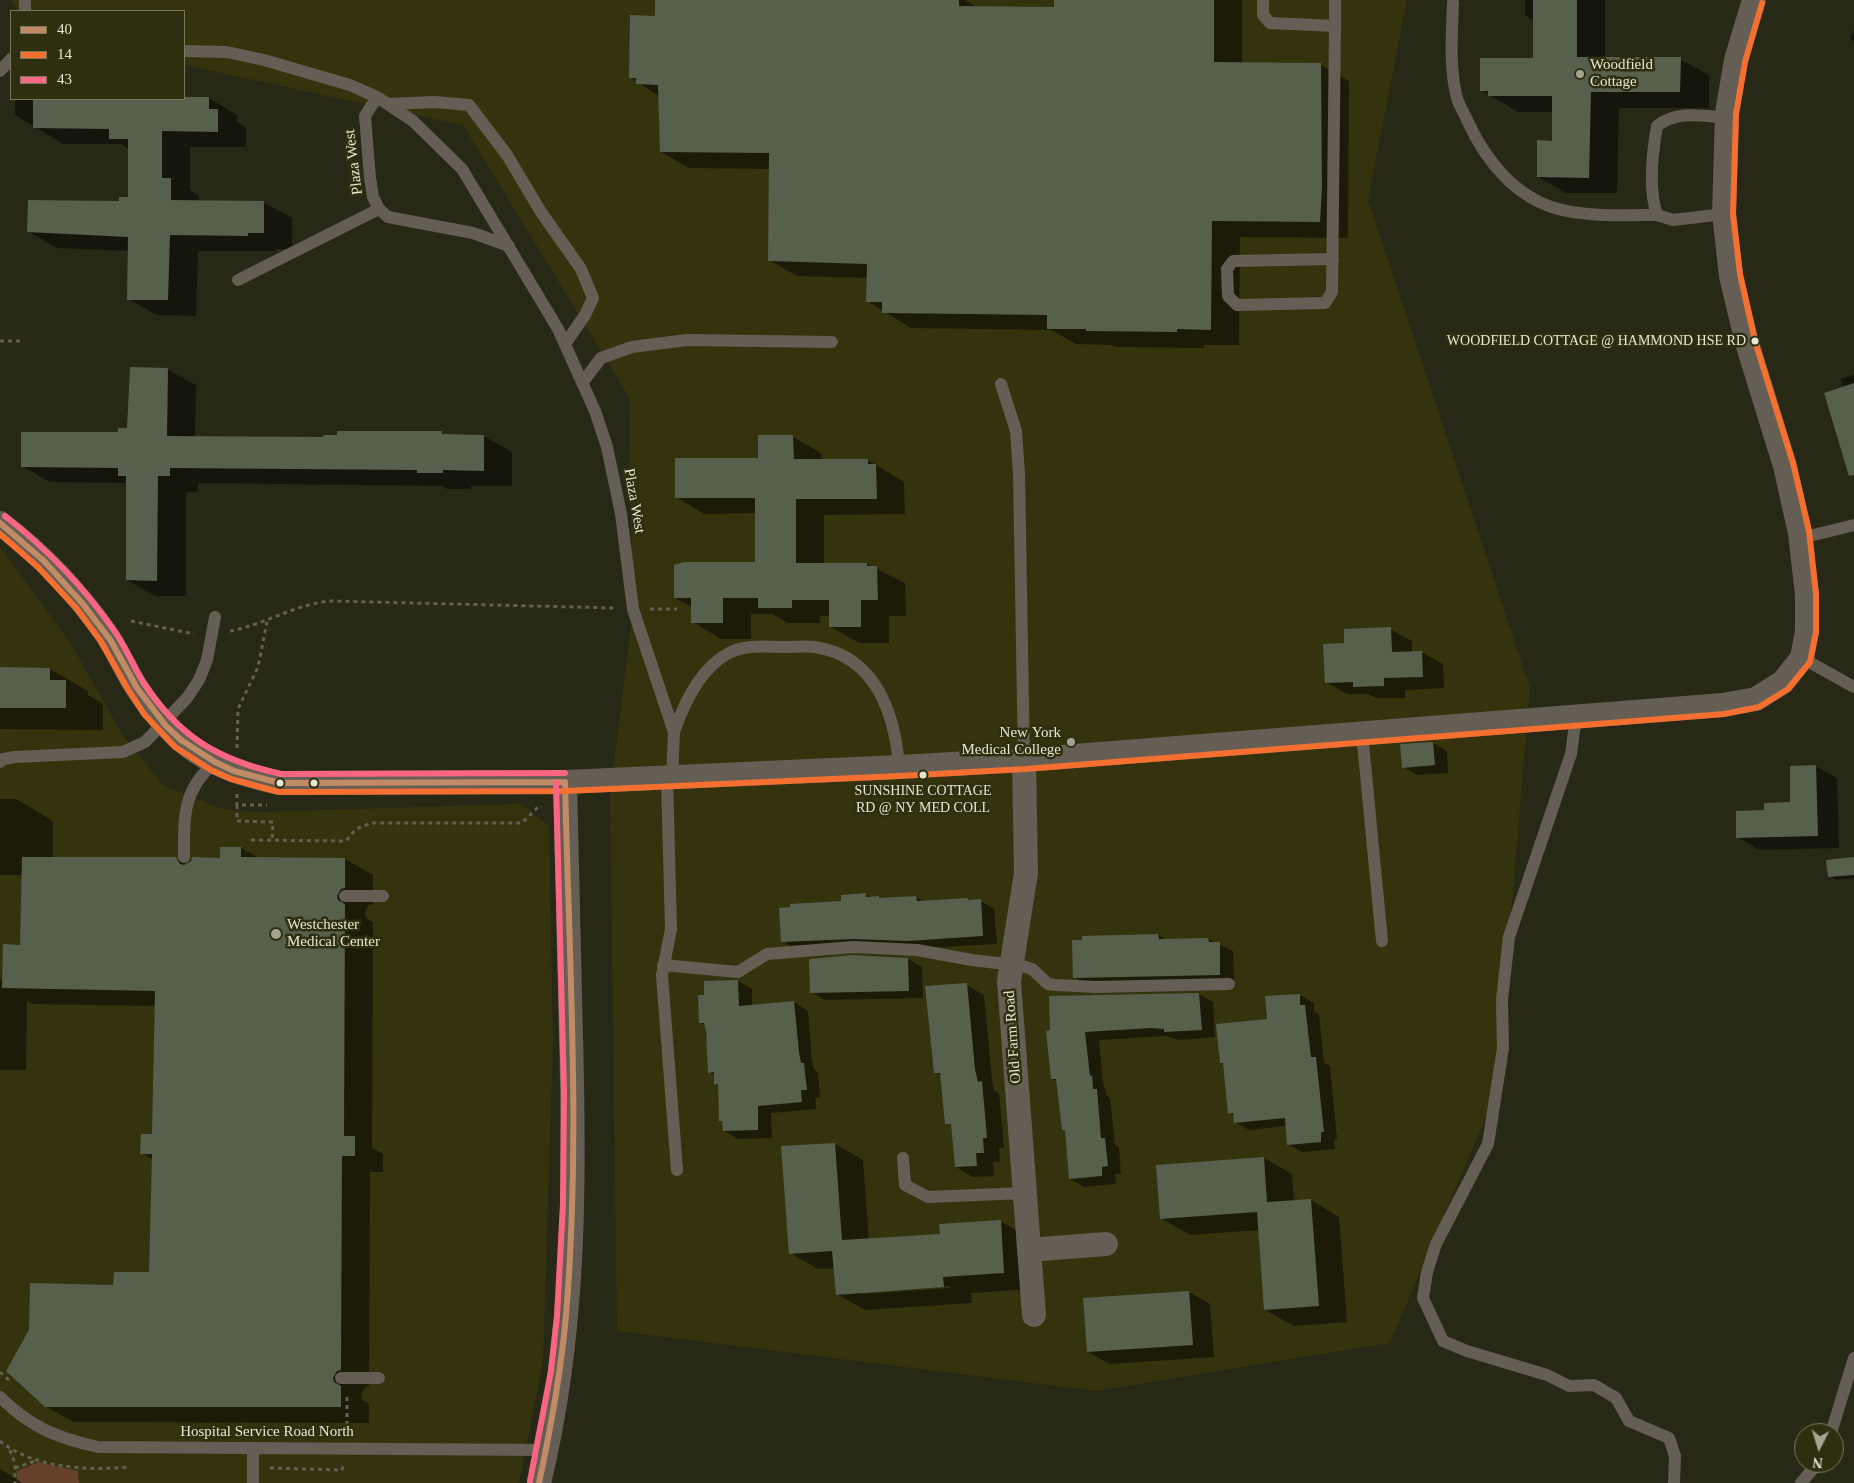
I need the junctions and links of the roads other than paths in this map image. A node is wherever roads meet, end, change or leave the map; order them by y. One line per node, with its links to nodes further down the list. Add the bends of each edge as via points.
1 (1263, 0): 5 (lane, via 1263,15 1270,23)
2 (1335, 0): 5 (lane)
3 (1754, 0): 11 (street, via 1736,60)
4 (1453, 3): 14 (lane, via 1452,46 1457,98 1479,145 1500,173 1534,200 1560,210)
5 (1335, 26): 16 (lane)
6 (185, 50): 9 (lane, Plaza West, via 226,52 264,60)
7 (10, 60): 8 (lane)
8 (0, 71)
9 (377, 96): 10 (lane, Plaza West); 12 (lane, Plaza West, via 365,116 373,197)
10 (388, 104): 15 (lane, Plaza West, via 413,121 462,169); 19 (lane, via 435,102 469,105 507,155 541,212 581,269 593,298)
11 (1726, 118): 13 (street); 14 (lane, via 1686,114 1668,117 1657,126 1652,198)
12 (379, 209): 15 (lane, Plaza West, via 388,217 473,233); 17 (lane)
13 (1724, 214): 14 (lane, via 1673,220); 24 (street, via 1731,276 1747,342 1785,466)
14 (1657, 216)
15 (510, 246): 19 (lane, Plaza West)
16 (1333, 259): 16 (lane, via 1332,292 1325,303 1237,305 1228,296 1227,269 1233,261)
17 (238, 280)
18 (832, 342): 20 (lane, via 687,340 632,347 600,358)
19 (565, 344): 20 (lane, Plaza West)
20 (582, 383): 30 (lane, Plaza West, via 607,447 621,514 633,609)
21 (1001, 384): 32 (lane, via 1016,431 1019,474)
22 (0, 523): 29 (street, via 77,595 108,636 136,687)
23 (1854, 525): 24 (lane)
24 (1801, 538): 26 (street, via 1807,595 1807,631)
25 (215, 617): 29 (lane, via 207,660 199,680)
26 (1802, 658): 27 (lane); 28 (street, via 1783,682 1756,699 1723,705)
27 (1854, 687)
28 (1576, 717): 31 (street); 61 (lane, via 1571,754 1508,937 1502,1000 1503,1048 1488,1144 1436,1244 1423,1298 1443,1341 1466,1352 1548,1375 1569,1386 1594,1385 1616,1398 1629,1421 1669,1438 1675,1456)
29 (164, 724): 33 (lane, via 145,742 123,752 14,757); 34 (street, via 184,744)
30 (674, 732): 35 (lane, via 687,699 696,686 712,666 729,653 754,647 815,647 854,662 870,678 890,713 897,739); 36 (lane, Plaza West)
31 (1362, 733): 32 (street); 41 (lane)
32 (1024, 760): 35 (street); 43 (street, Old Farm Road, via 1026,873)
33 (0, 762)
34 (214, 763): 37 (street, via 252,777 289,783); 38 (lane, via 196,783 185,807)
35 (899, 767): 36 (street)
36 (669, 777): 37 (street); 42 (lane, Plaza West, via 671,929)
37 (565, 793): 57 (street, via 574,1201 561,1368)
38 (184, 857)
39 (345, 896): 40 (lane)
40 (383, 896)
41 (1382, 941)
42 (663, 965): 43 (lane, via 738,972 766,954 853,947 917,950); 46 (lane, Plaza West)
43 (1011, 965): 44 (lane, via 1030,968 1048,984 1056,985); 47 (street, Old Farm Road, via 1009,981)
44 (1229, 984)
45 (903, 1158): 47 (lane, via 905,1185 928,1197)
46 (677, 1170)
47 (1025, 1193): 49 (street, Old Farm Road)
48 (1106, 1244): 49 (street)
49 (1029, 1250): 50 (street, Old Farm Road)
50 (1034, 1315)
51 (1854, 1358): 55 (lane)
52 (341, 1378): 53 (lane)
53 (379, 1378)
54 (0, 1397): 56 (lane, Hospital Service Road North, via 34,1425 63,1438 91,1445)
55 (1834, 1423)
56 (253, 1449): 57 (lane, Hospital Service Road North); 59 (lane)
57 (547, 1450): 60 (street)
58 (1810, 1473): 62 (lane)
59 (253, 1483)
60 (539, 1483)
61 (1674, 1483)
62 (1801, 1483)

